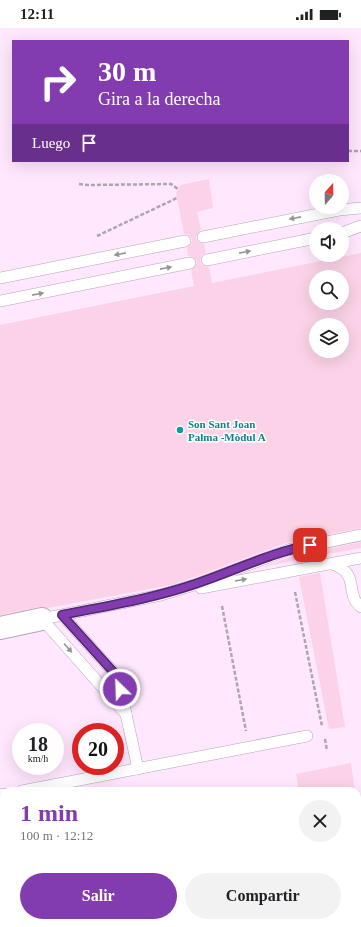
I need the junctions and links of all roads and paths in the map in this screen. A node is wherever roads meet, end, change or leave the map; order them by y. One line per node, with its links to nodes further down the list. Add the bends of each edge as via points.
1 (349, 151): 2 (path)
2 (361, 151)
3 (79, 184): 4 (path, via 171,184)
4 (178, 189)
5 (177, 198): 9 (path)
6 (361, 208): 10 (lane, one-way to 10, via 339,210)
7 (361, 226): 8 (lane)
8 (349, 230)
9 (97, 236)
10 (203, 237)
11 (309, 239): 13 (lane, one-way to 11)
12 (185, 241): 15 (lane, one-way to 15)
13 (207, 260)
14 (190, 263): 16 (lane, one-way to 14)
15 (0, 278)
16 (0, 301)
17 (361, 535): 21 (lane, via 288,550)
18 (361, 558): 19 (lane)
19 (332, 564): 21 (lane, one-way to 19); 23 (lane, via 340,566 352,575 356,601)
20 (295, 592): 27 (path)
21 (161, 595): 24 (lane)
22 (222, 606): 28 (path)
23 (361, 607)
24 (52, 617): 25 (street); 26 (lane, one-way to 26); 26 (lane, via 117,676)
25 (0, 628)
26 (126, 714): 32 (lane)
27 (323, 729)
28 (246, 731)
29 (307, 736): 32 (lane)
30 (324, 736): 31 (path)
31 (327, 751)
32 (138, 769): 33 (lane)
33 (43, 787)

